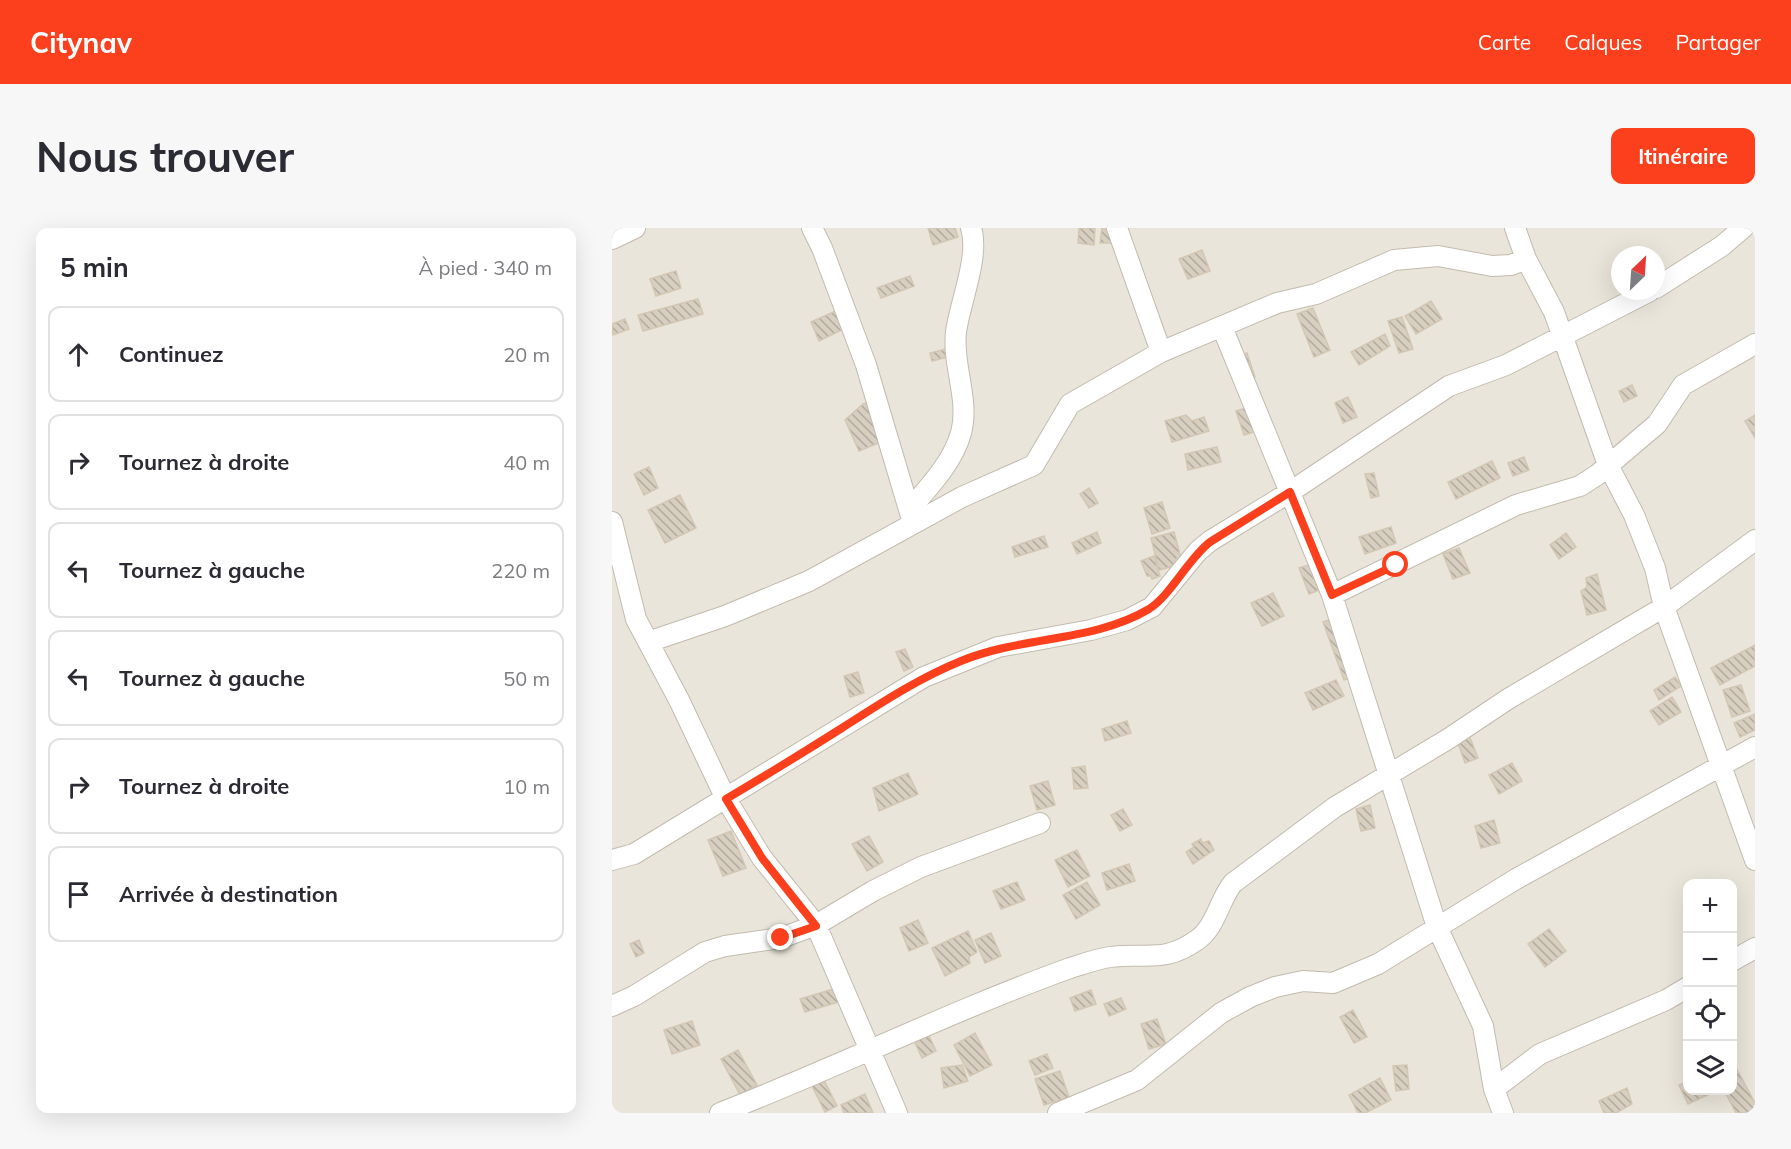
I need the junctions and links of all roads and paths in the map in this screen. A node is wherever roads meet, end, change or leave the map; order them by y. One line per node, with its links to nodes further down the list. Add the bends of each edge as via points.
1 (634, 228): 7 (street)
2 (812, 228): 17 (street, via 866,365)
3 (971, 228): 17 (street, via 973,254 956,335 964,414 961,433)
4 (1117, 228): 14 (street)
5 (1515, 228): 8 (street)
6 (1743, 228): 9 (street)
7 (612, 239)
8 (1526, 259): 11 (street, via 1492,266 1438,256 1394,260 1316,294 1277,303); 12 (street, via 1554,312)
9 (1665, 282)
10 (1633, 300): 12 (street)
11 (1222, 327): 14 (street); 16 (street)
12 (1562, 337): 15 (street); 16 (street, via 1506,365 1449,386)
13 (1755, 344): 15 (street, via 1683,385 1657,424)
14 (1161, 352): 17 (street, via 1070,404 1034,465)
15 (1608, 465): 20 (street, via 1580,486 1516,505); 21 (street, via 1634,515)
16 (1290, 492): 20 (street); 26 (street, via 1198,551 1152,607 1143,612 1091,630 998,647 924,677)
17 (911, 516): 22 (street, via 808,581 725,616)
18 (612, 522): 22 (street, via 625,585)
19 (1755, 540): 21 (street)
20 (1332, 595): 25 (street)
21 (1664, 607): 24 (street); 25 (street)
22 (648, 642): 26 (street)
23 (1755, 747): 24 (street)
24 (1722, 765): 29 (street); 31 (street)
25 (1388, 774): 31 (street); 36 (street, via 1335,807 1233,883 1206,932 1181,949 1162,957 1109,957 1071,968)
26 (726, 799): 28 (street, via 634,854); 30 (street, via 762,858)
27 (1040, 823): 30 (street, via 921,867)
28 (612, 860)
29 (1755, 860)
30 (816, 926): 35 (street, via 781,938 705,952 634,996); 36 (street)
31 (1437, 927): 37 (street, via 1483,1026); 40 (street, via 1349,978 1333,983 1304,981 1250,997 1221,1013 1137,1080)
32 (1755, 948): 33 (street)
33 (1737, 958)
34 (1683, 990): 37 (street, via 1539,1054)
35 (612, 1005)
36 (870, 1049): 38 (street); 39 (street)
37 (1494, 1089): 41 (street)
38 (720, 1113)
39 (897, 1113)
40 (1058, 1113)
41 (1503, 1113)

